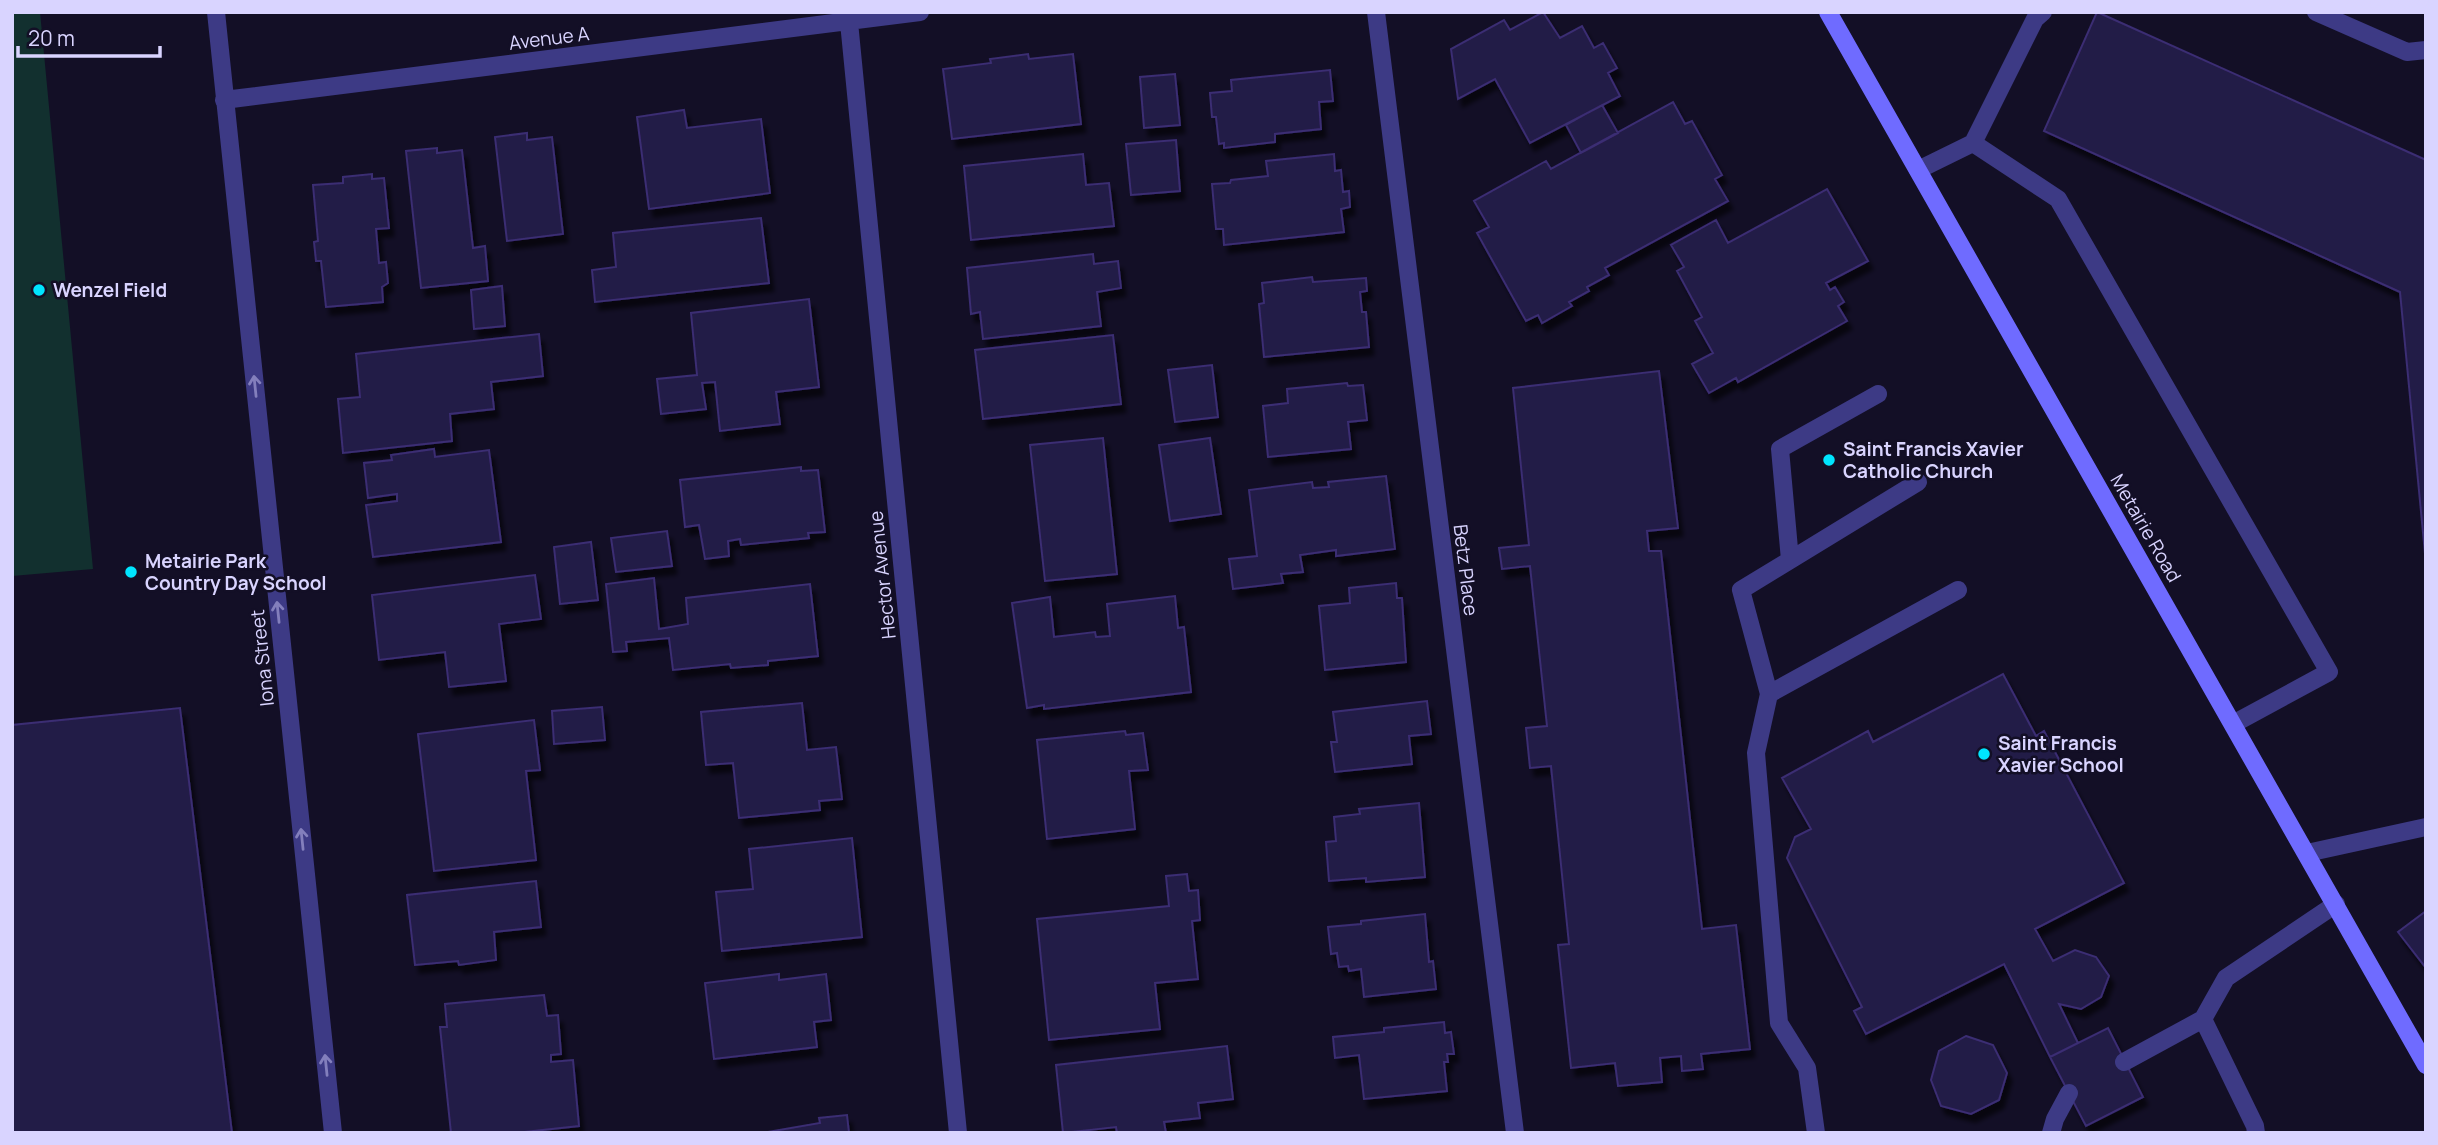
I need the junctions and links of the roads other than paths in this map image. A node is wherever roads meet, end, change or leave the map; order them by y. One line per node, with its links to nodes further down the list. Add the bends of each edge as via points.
1 (215, 12): 9 (street, Iona Street)
2 (920, 12): 7 (street, Avenue A)
3 (1376, 12): 27 (street, Betz Place)
4 (1828, 12): 11 (main road, Metairie Road)
5 (2043, 12): 10 (street, via 2035,19)
6 (2316, 12): 8 (street, via 2407,52)
7 (849, 16): 9 (street, Avenue A); 26 (street, Hector Avenue)
8 (2426, 50)
9 (225, 100): 25 (street, Iona Street, one-way to 9)
10 (1973, 143): 11 (street); 17 (street, via 2058,199 2329,671)
11 (1918, 170): 17 (main road, Metairie Road)
12 (1878, 394): 14 (street, via 1780,449)
13 (1918, 482): 14 (street)
14 (1790, 560): 16 (street, via 1741,590)
15 (1958, 590): 16 (street)
16 (1769, 694): 28 (street, via 1756,753 1779,1023 1807,1068)
17 (2233, 724): 19 (main road, Metairie Road)
18 (2426, 827): 19 (street)
19 (2306, 853): 20 (main road, Metairie Road)
20 (2336, 904): 21 (street, via 2226,978); 23 (main road, Metairie Road)
21 (2203, 1019): 22 (street); 30 (street)
22 (2124, 1062)
23 (2426, 1065)
24 (2068, 1093): 29 (street)
25 (333, 1133)
26 (958, 1133)
27 (1515, 1133)
28 (1816, 1133)
29 (2050, 1133)
30 (2256, 1133)

